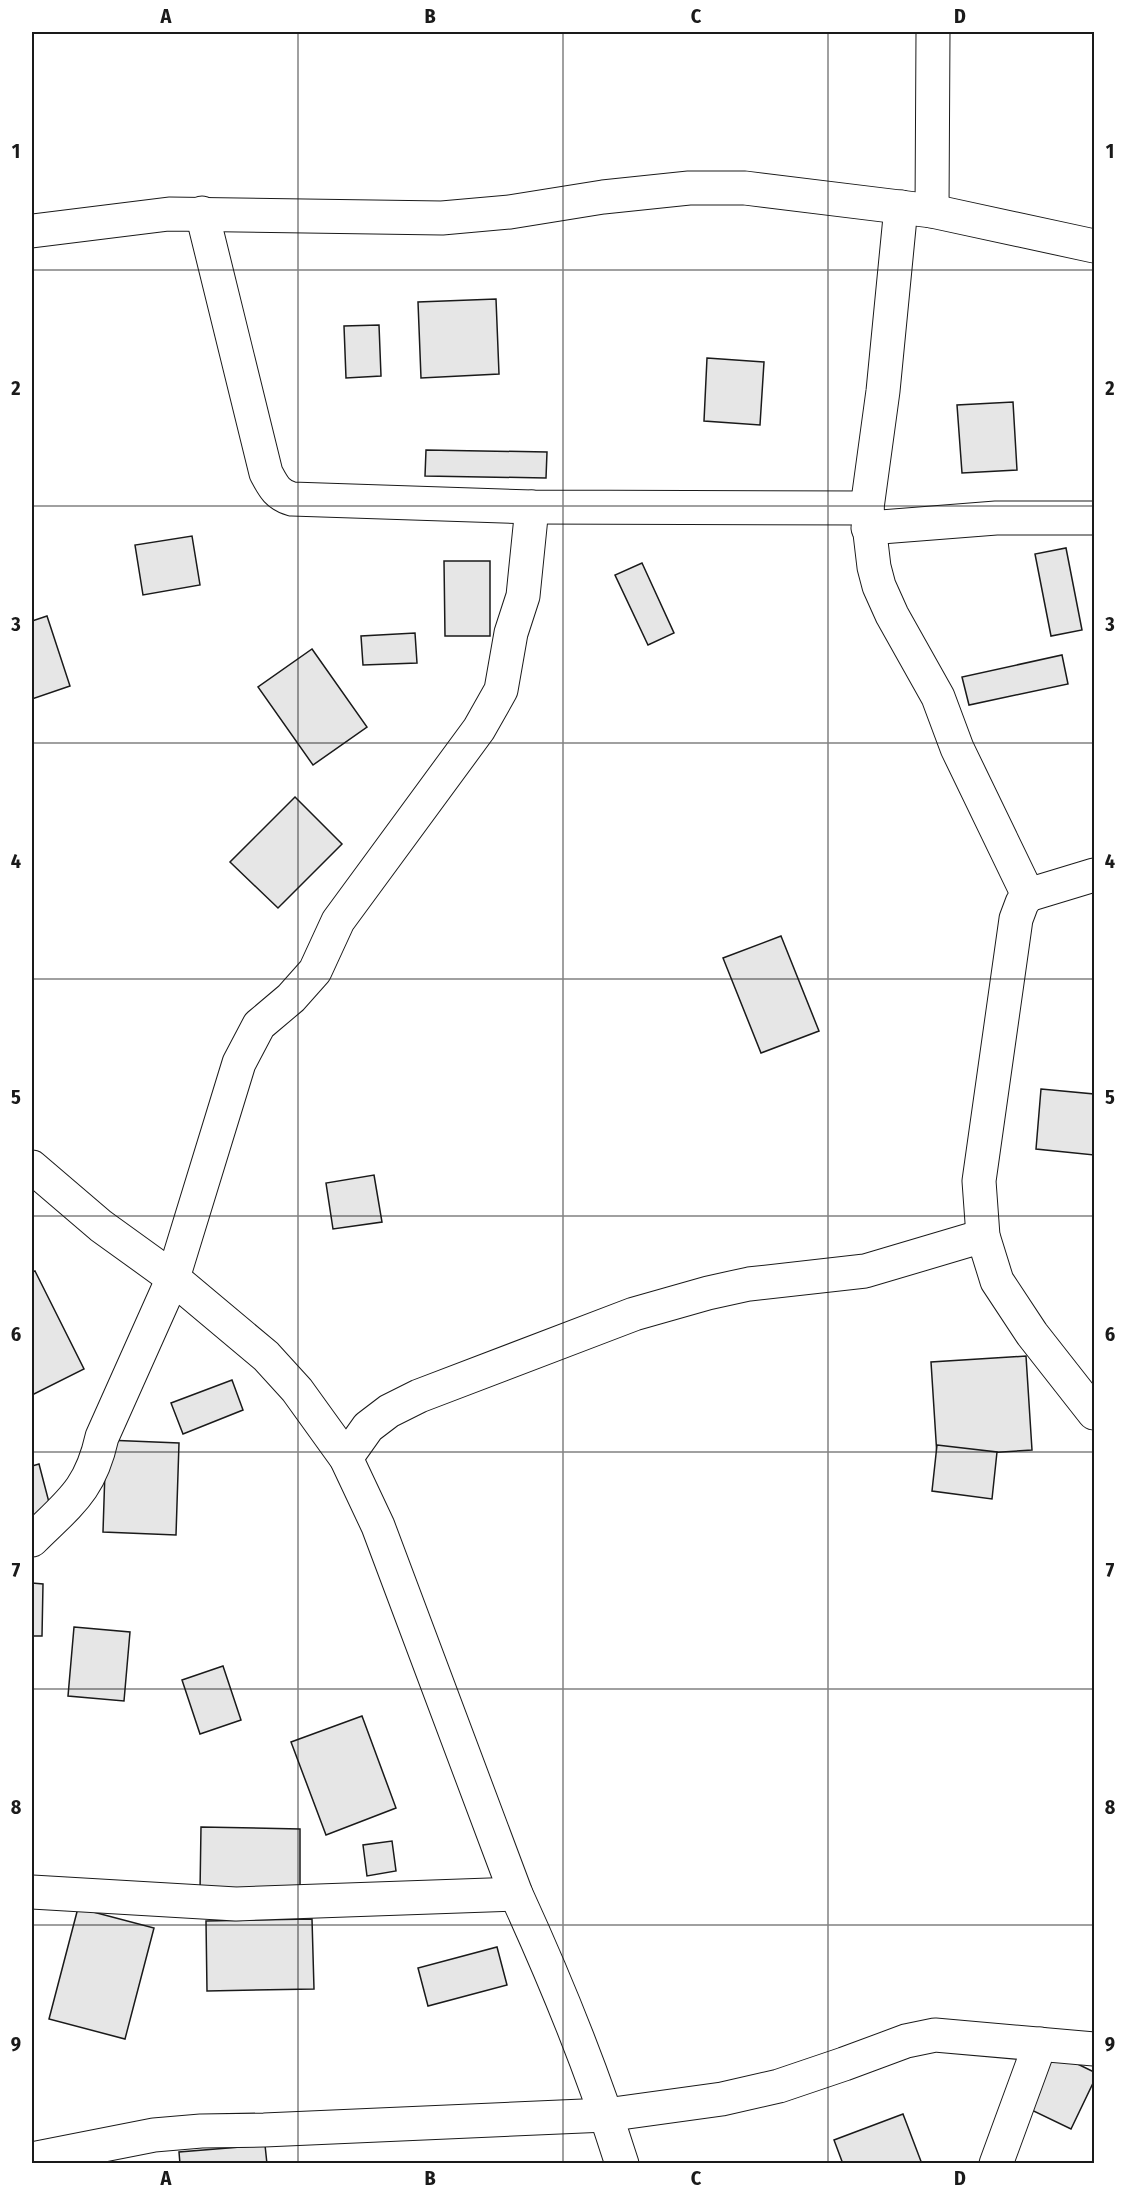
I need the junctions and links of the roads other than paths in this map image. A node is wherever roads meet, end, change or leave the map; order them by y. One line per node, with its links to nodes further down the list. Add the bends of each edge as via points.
1 (933, 32): 2 (street)
2 (917, 209): 3 (street, via 753,189 689,188 442,218); 5 (street); 7 (street, via 883,391)
3 (202, 213): 4 (street); 6 (street, via 266,473 276,491 292,499)
4 (32, 231)
5 (1093, 248)
6 (532, 507): 7 (street); 13 (street, via 523,596 511,633 501,690 479,729 338,921 315,971 259,1025 239,1063)
7 (868, 518): 8 (street); 10 (street, via 874,567 888,606 938,697 957,748)
8 (1095, 518)
9 (1095, 875): 10 (street)
10 (1028, 895): 12 (street, via 1016,919 984,1140 979,1181)
11 (32, 1167): 13 (street, via 101,1226)
12 (983, 1236): 14 (street, via 998,1281 1032,1334); 15 (street, via 865,1271 749,1284 634,1314 418,1396 368,1427)
13 (172, 1278): 15 (street, via 266,1356 297,1390); 16 (street, via 102,1437 88,1481 78,1496)
14 (1095, 1413)
15 (346, 1458): 18 (street, via 378,1526)
16 (32, 1540)
17 (32, 1892): 18 (street, via 236,1904)
18 (516, 1893): 21 (street)
19 (1040, 2044): 20 (street); 21 (street, via 935,2035 906,2041 779,2086 722,2099); 24 (street)
20 (1095, 2049)
21 (606, 2115): 22 (street, via 201,2131 154,2135); 23 (street)
22 (32, 2159)
23 (622, 2163)
24 (996, 2163)

